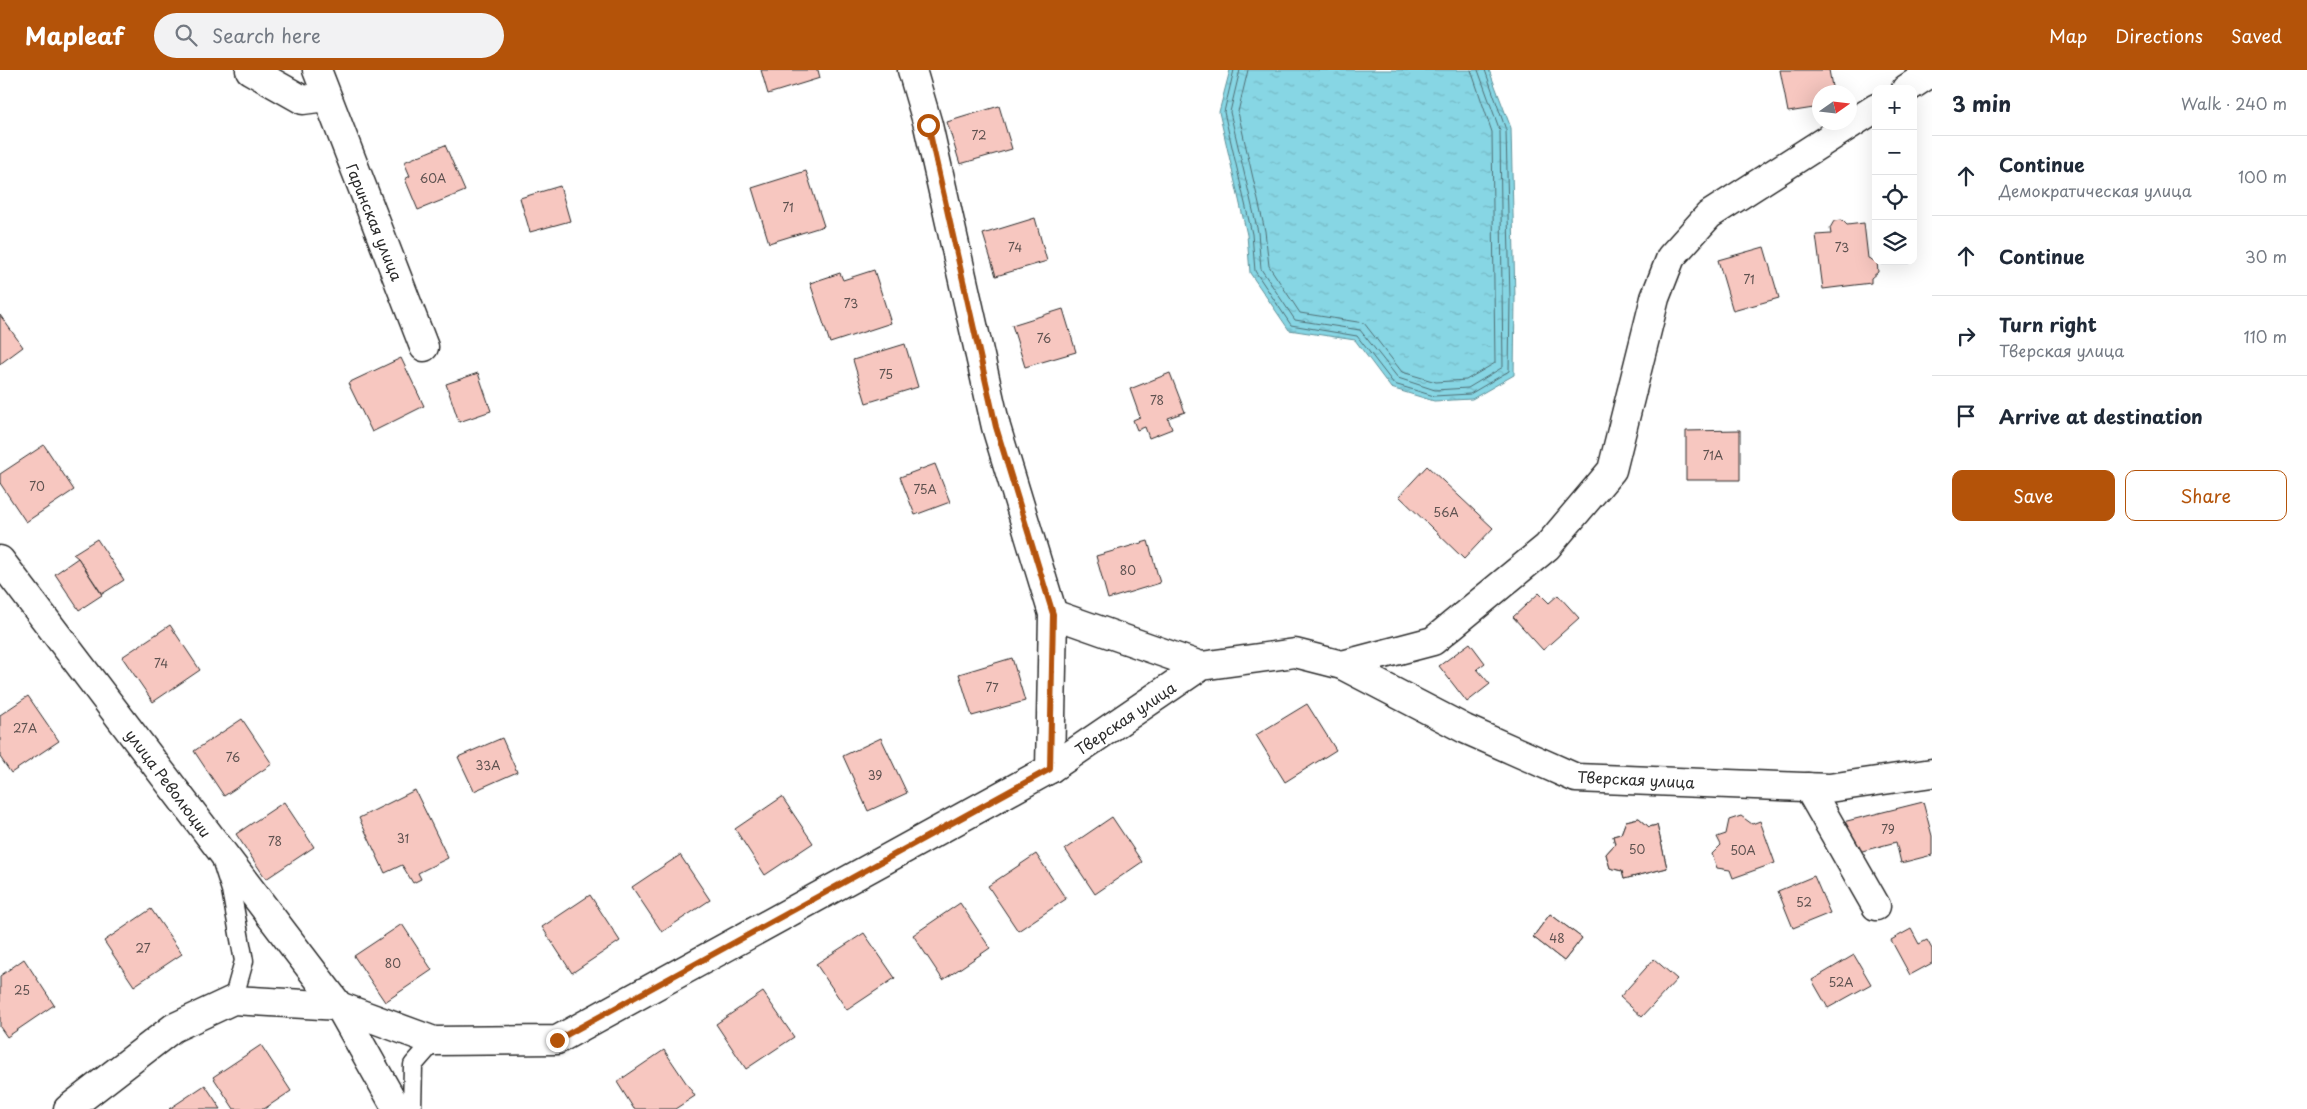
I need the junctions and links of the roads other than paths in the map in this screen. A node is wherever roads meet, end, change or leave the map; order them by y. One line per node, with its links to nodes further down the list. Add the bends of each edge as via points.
1 (250, 70): 6 (street, via 303,100)
2 (317, 70): 6 (street, Гаринская улица)
3 (912, 70): 10 (street, via 928,125 996,427)
4 (1932, 72): 5 (street)
5 (1912, 85)
6 (326, 97): 8 (street, Гаринская улица)
7 (1872, 111): 11 (street, via 1709,215 1671,257 1655,298 1612,470 1546,547 1433,641)
8 (424, 347)
9 (0, 560): 16 (street, улица Революции)
10 (1053, 614): 12 (street); 13 (street)
11 (1342, 665): 12 (street, Тверская улица, via 1294,653); 15 (street, Тверская улица, via 1465,729 1576,778)
12 (1201, 666): 13 (street, Тверская улица)
13 (1050, 769): 20 (street, Тверская улица, via 557,1040)
14 (1932, 773): 15 (street, Тверская улица, via 1828,788)
15 (1808, 787): 17 (street)
16 (216, 845): 18 (lane, via 231,890 244,961); 19 (street, улица Революции)
17 (1876, 906)
18 (232, 1000): 19 (street, Тверская улица); 21 (street, Тверская улица, via 173,1028)
19 (339, 1006): 20 (street, Тверская улица); 22 (street, улица Революции)
20 (434, 1041): 23 (lane, via 413,1065)
21 (68, 1109)
22 (397, 1109)
23 (412, 1109)

